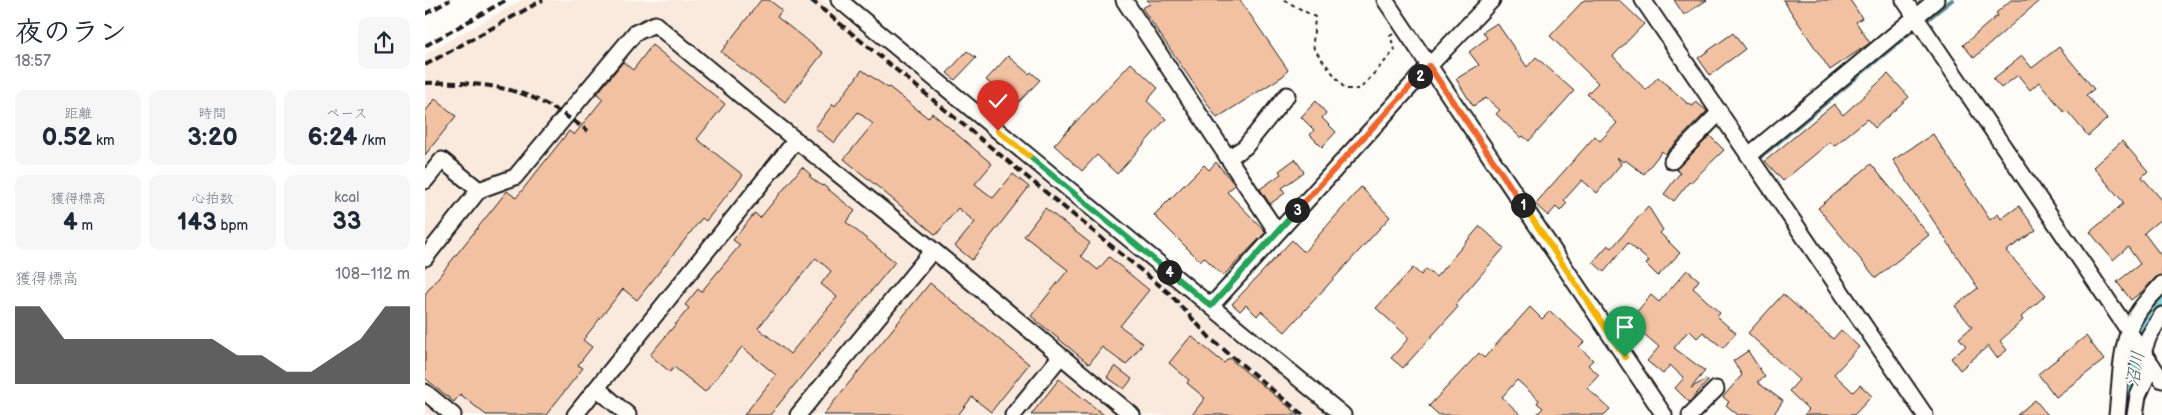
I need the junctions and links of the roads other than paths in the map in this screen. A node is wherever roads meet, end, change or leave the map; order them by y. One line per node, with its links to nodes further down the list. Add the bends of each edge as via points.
1 (839, 0): 22 (street)
2 (1124, 0): 14 (street)
3 (1385, 0): 9 (street)
4 (1492, 0): 9 (street)
5 (1643, 0): 11 (street)
6 (1905, 0): 8 (street)
7 (1936, 0): 8 (street)
8 (1915, 16): 13 (street); 24 (street)
9 (1429, 66): 18 (street); 38 (street)
10 (1287, 95): 14 (street, via 1245,147)
11 (1720, 112): 13 (street); 15 (street)
12 (796, 140): 17 (street, via 655,24 635,33 515,177); 19 (street); 28 (street)
13 (1749, 155): 40 (street)
14 (1228, 158): 18 (street)
15 (1672, 161)
16 (425, 181): 17 (street, via 442,160)
17 (479, 190): 20 (street)
18 (1277, 232): 22 (street)
19 (933, 250): 25 (street); 35 (street)
20 (425, 258)
21 (2162, 284): 24 (street, via 2137,312)
22 (1211, 306): 37 (street)
23 (2162, 315): 26 (street, via 2149,336)
24 (2128, 330): 26 (street); 41 (street)
25 (1060, 357): 31 (street); 36 (street)
26 (2148, 358): 27 (street); 42 (street)
27 (2162, 380)
28 (597, 388): 33 (street); 34 (street)
29 (1716, 389): 39 (street)
30 (425, 392): 32 (street)
31 (1123, 412)
32 (453, 415)
33 (575, 415)
34 (628, 415)
35 (798, 415)
36 (1013, 415)
37 (1343, 415)
38 (1664, 415)
39 (1690, 415)
40 (1925, 415)
41 (2117, 415)
42 (2135, 415)

